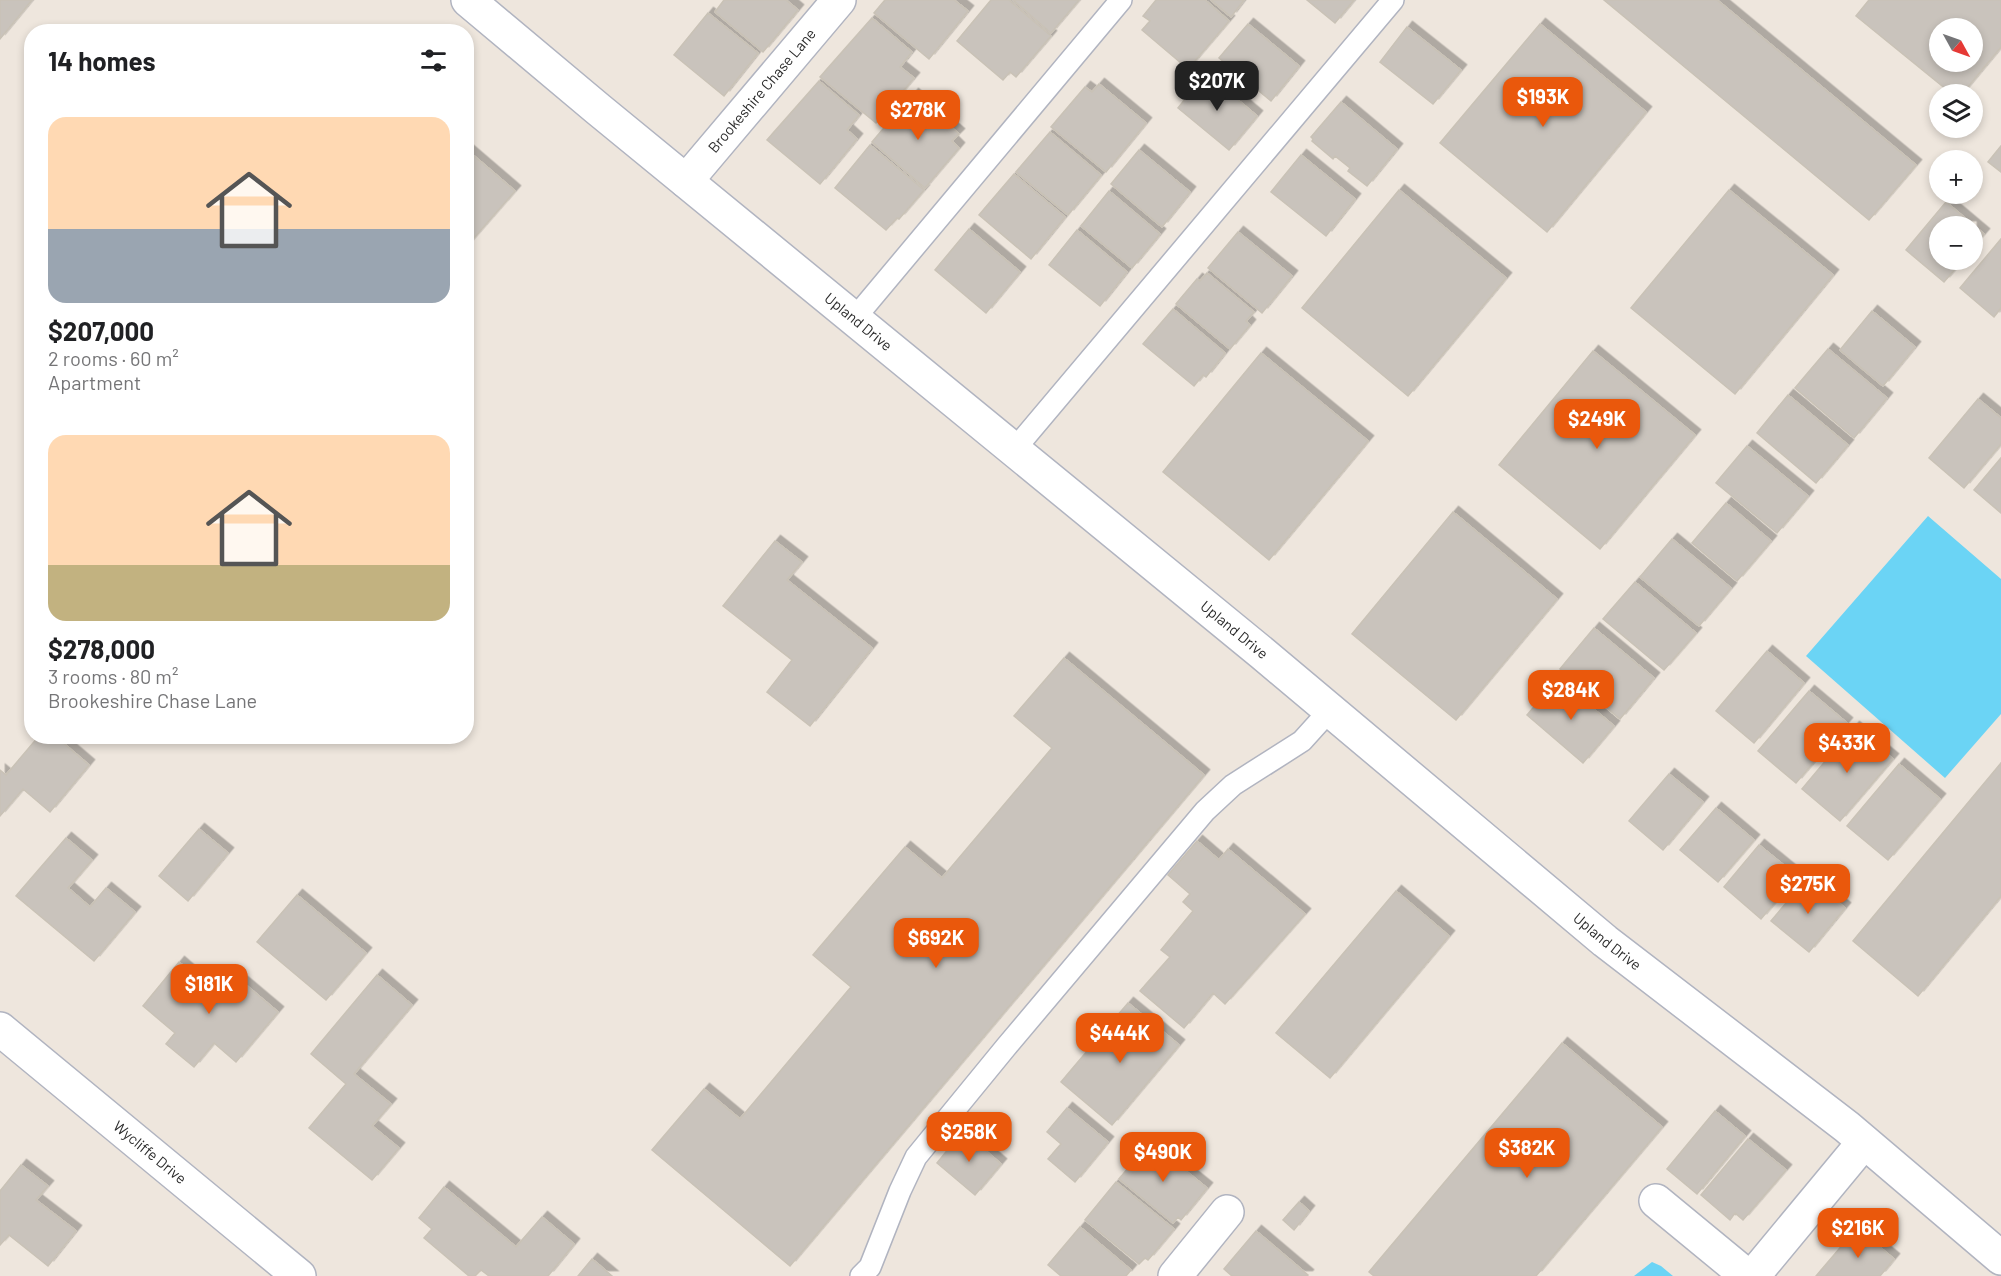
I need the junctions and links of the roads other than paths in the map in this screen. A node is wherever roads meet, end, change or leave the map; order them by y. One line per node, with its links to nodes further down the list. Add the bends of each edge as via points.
1 (468, 0): 5 (street, Upland Drive)
2 (838, 0): 5 (street, Brookeshire Chase Lane)
3 (1121, 0): 6 (lane)
4 (1393, 0): 7 (lane)
5 (686, 181): 6 (street, Upland Drive)
6 (854, 319): 7 (street, Upland Drive)
7 (1014, 450): 8 (street, Upland Drive)
8 (1330, 710): 10 (street, Upland Drive, via 1605,941); 15 (lane, via 1302,741 1233,785 1205,811 1006,1047 916,1157 870,1267)
9 (0, 1029): 14 (street, Wycliffe Drive)
10 (1864, 1142): 13 (street, Upland Drive); 18 (street)
11 (1656, 1201): 17 (street)
12 (1227, 1212): 16 (street)
13 (2001, 1258)
14 (299, 1276)
15 (861, 1276)
16 (1175, 1276)
17 (1747, 1276)
18 (1753, 1276)

